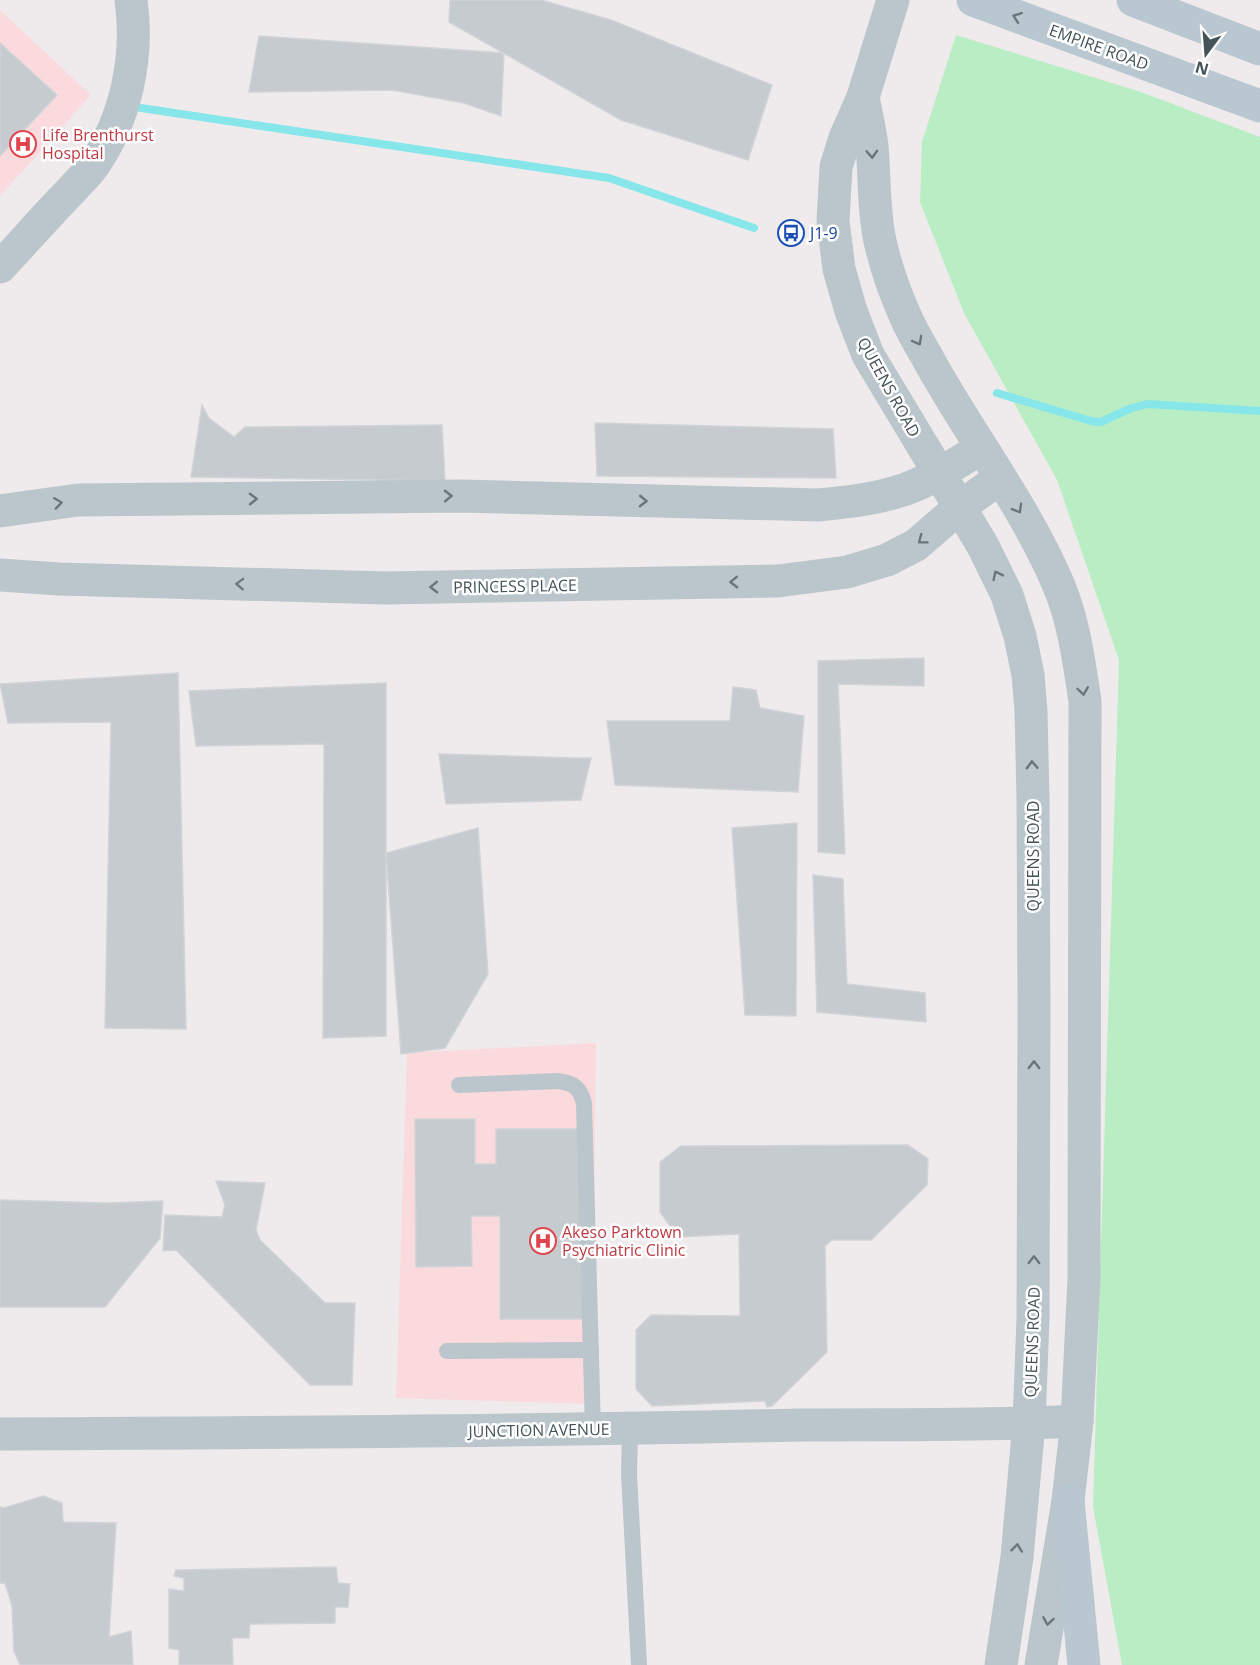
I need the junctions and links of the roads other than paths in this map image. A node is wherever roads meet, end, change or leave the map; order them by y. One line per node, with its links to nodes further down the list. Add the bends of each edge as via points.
1 (131, 0): 8 (street, via 133,56 123,104 109,140 92,167)
2 (893, 0): 6 (street, QUEENS ROAD)
3 (973, 0): 7 (main road, EMPIRE ROAD, one-way to 3)
4 (1133, 0): 5 (main road)
5 (1260, 49)
6 (863, 97): 9 (street, QUEENS ROAD, one-way to 9, via 872,146 880,241 892,283 908,323); 10 (street, QUEENS ROAD, via 836,167 833,221 840,269 868,355)
7 (1260, 106)
8 (0, 267)
9 (981, 448): 10 (street); 11 (street, QUEENS ROAD)
10 (939, 474): 12 (street, QUEENS ROAD); 13 (street, one-way to 10, via 78,500 461,496 818,505 906,489)
11 (1000, 478): 12 (street, PRINCESS PLACE); 18 (street, QUEENS ROAD, one-way to 18, via 1059,587 1079,659 1085,701 1084,1278)
12 (960, 507): 14 (street, PRINCESS PLACE, one-way to 14, via 916,545 887,560 846,572 778,581 386,588); 19 (street, QUEENS ROAD, one-way to 12, via 1034,1319 1033,799 1029,684 1007,596)
13 (0, 511)
14 (0, 575)
15 (459, 1085): 16 (lane, via 558,1081 581,1092)
16 (591, 1350): 17 (lane); 21 (lane)
17 (447, 1351)
18 (1077, 1421): 19 (street, JUNCTION AVENUE); 23 (street, QUEENS ROAD)
19 (1029, 1423): 20 (street, JUNCTION AVENUE); 25 (street, QUEENS ROAD, one-way to 19, via 1017,1557)
20 (630, 1429): 21 (street, JUNCTION AVENUE); 24 (lane)
21 (593, 1430): 22 (street, JUNCTION AVENUE)
22 (0, 1434)
23 (1068, 1501): 26 (street, QUEENS ROAD, one-way to 26); 27 (main road)
24 (639, 1665)
25 (1001, 1665)
26 (1041, 1665)
27 (1084, 1665)

